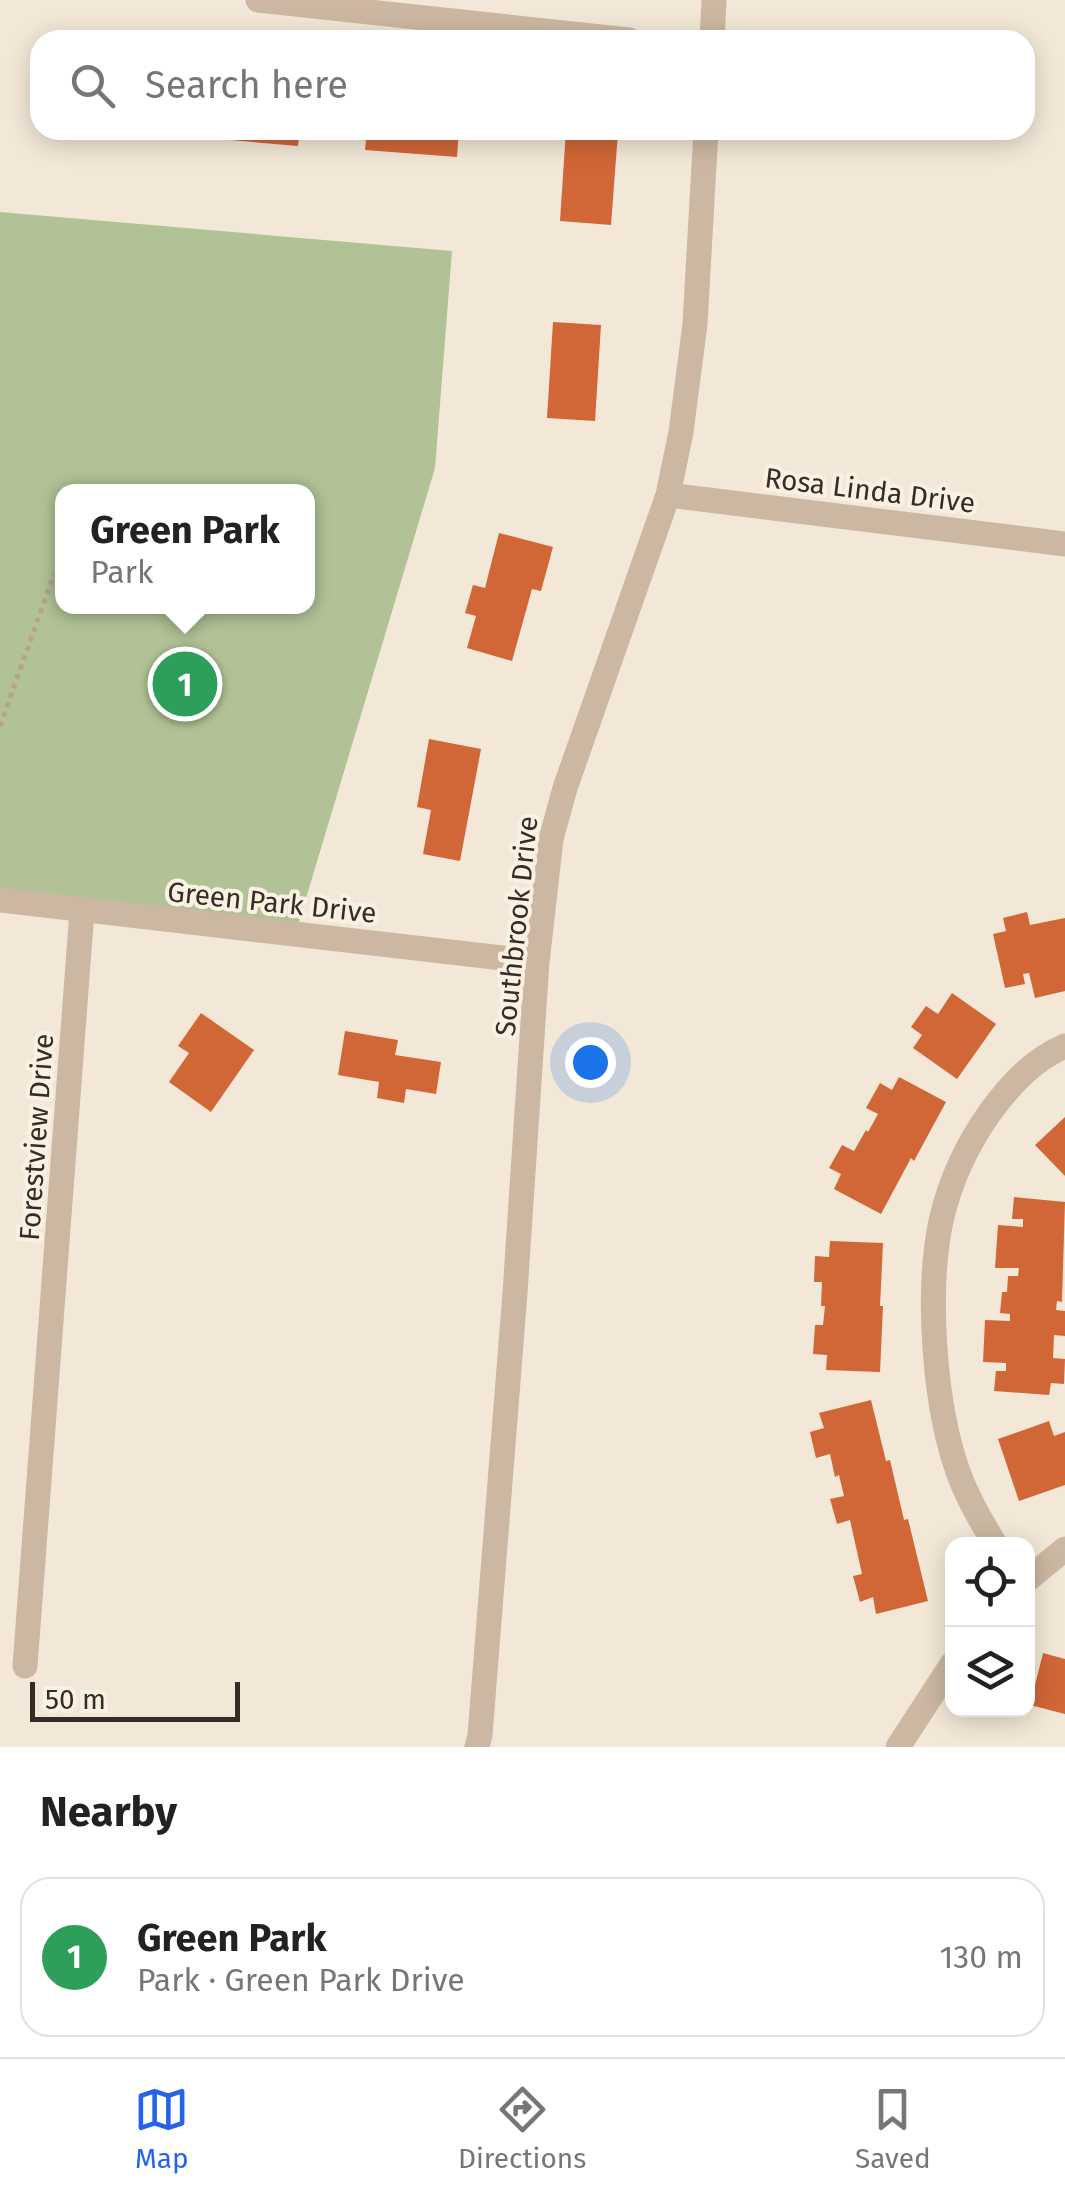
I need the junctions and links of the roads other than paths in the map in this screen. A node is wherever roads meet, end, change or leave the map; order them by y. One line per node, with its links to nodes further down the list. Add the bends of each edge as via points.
1 (258, 0): 3 (street)
2 (714, 0): 4 (street)
3 (536, 30)
4 (712, 30)
5 (705, 140): 6 (street, Southbrook Drive, via 695,324)
6 (668, 495): 7 (street, Rosa Linda Drive); 10 (street, Southbrook Drive, via 564,788 551,839)
7 (1065, 544)
8 (0, 900): 9 (street, Green Park Drive)
9 (82, 911): 10 (street, Green Park Drive); 15 (street, Forestview Drive)
10 (538, 962): 17 (street, Southbrook Drive)
11 (1065, 1046): 12 (street, via 1032,1066 980,1126 942,1219 936,1259 939,1382 959,1477)
12 (991, 1537)
13 (1059, 1563): 14 (street)
14 (1035, 1575)
15 (25, 1666)
16 (945, 1675): 18 (street)
17 (477, 1747)
18 (898, 1747)

